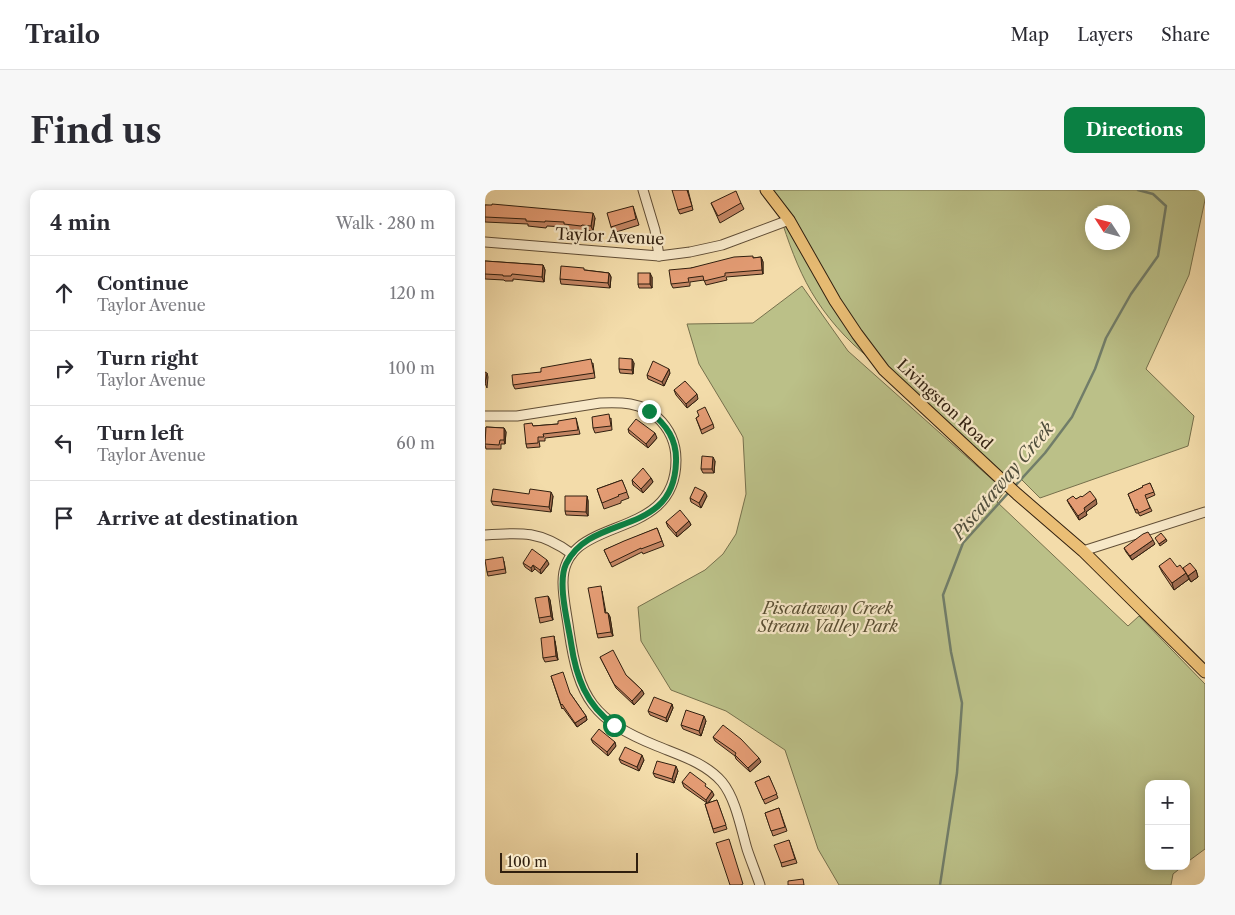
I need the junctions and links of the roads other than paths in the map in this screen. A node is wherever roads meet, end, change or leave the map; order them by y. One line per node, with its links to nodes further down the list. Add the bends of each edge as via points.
1 (643, 190): 5 (street)
2 (766, 190): 3 (main road, Livingston Road)
3 (789, 220): 5 (street, Taylor Avenue, via 722,245); 9 (main road, Livingston Road, via 835,301 884,370 991,471)
4 (485, 242): 5 (street, Taylor Avenue)
5 (659, 256)
6 (485, 416): 10 (street, via 517,416 613,402 642,406 669,431 676,451 676,470 672,487 663,501 636,520 592,537)
7 (1205, 512): 9 (street)
8 (485, 535): 10 (street, via 539,535)
9 (1083, 551): 11 (main road, Livingston Road)
10 (573, 554): 12 (street, via 564,571 564,596 572,654 588,699 603,716 625,732 700,765 722,782 731,799)
11 (1205, 672)
12 (760, 885)

